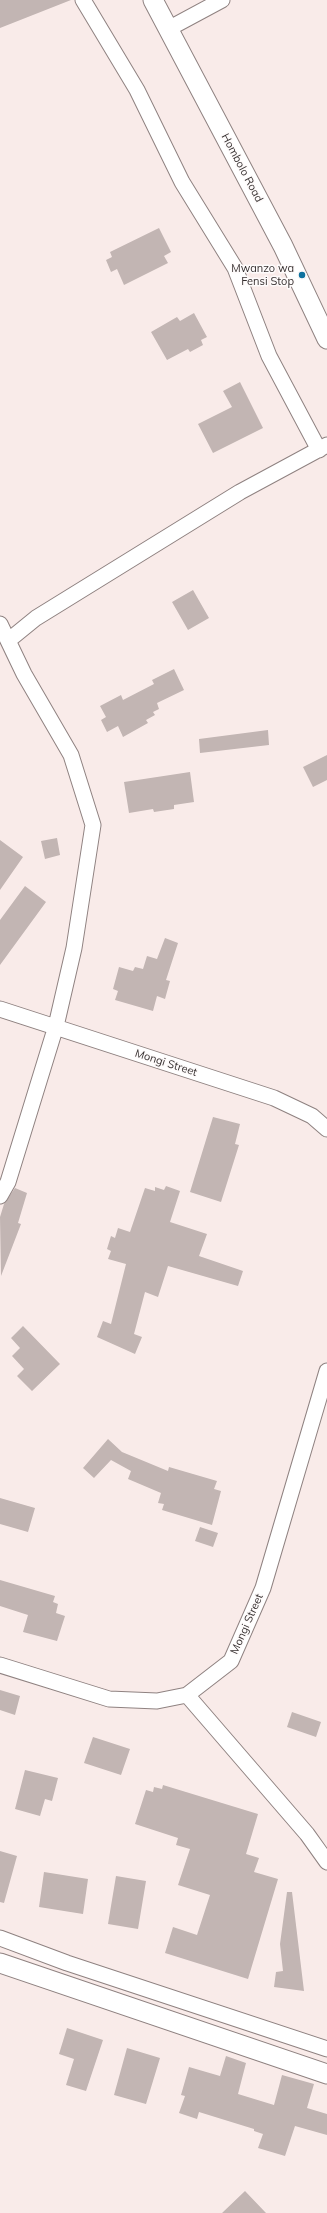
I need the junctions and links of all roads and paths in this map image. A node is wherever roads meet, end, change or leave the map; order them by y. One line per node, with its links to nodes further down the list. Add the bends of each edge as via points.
1 (83, 0): 6 (street, via 138,90 182,182 234,268 270,356)
2 (153, 0): 4 (street, Hombolo Road)
3 (222, 0): 4 (street)
4 (168, 29): 5 (street, Hombolo Road, via 283,246)
5 (327, 339)
6 (323, 447): 8 (street, via 240,492 36,618)
7 (0, 624): 8 (street)
8 (9, 640): 10 (street, via 24,674 71,755 93,825 74,948)
9 (0, 1009): 10 (street, Mongi Street)
10 (56, 1026): 11 (street, Mongi Street, via 274,1098 312,1116); 12 (street, via 8,1182)
11 (327, 1129)
12 (0, 1196)
13 (327, 1370): 15 (street, Mongi Street, via 263,1588 231,1661)
14 (0, 1665): 15 (street, Mongi Street, via 109,1699 157,1701)
15 (187, 1695): 16 (street, via 307,1834)
16 (327, 1862)
17 (0, 1938): 19 (street, via 67,1963)
18 (0, 1963): 20 (street)
19 (327, 2049)
20 (327, 2074)

